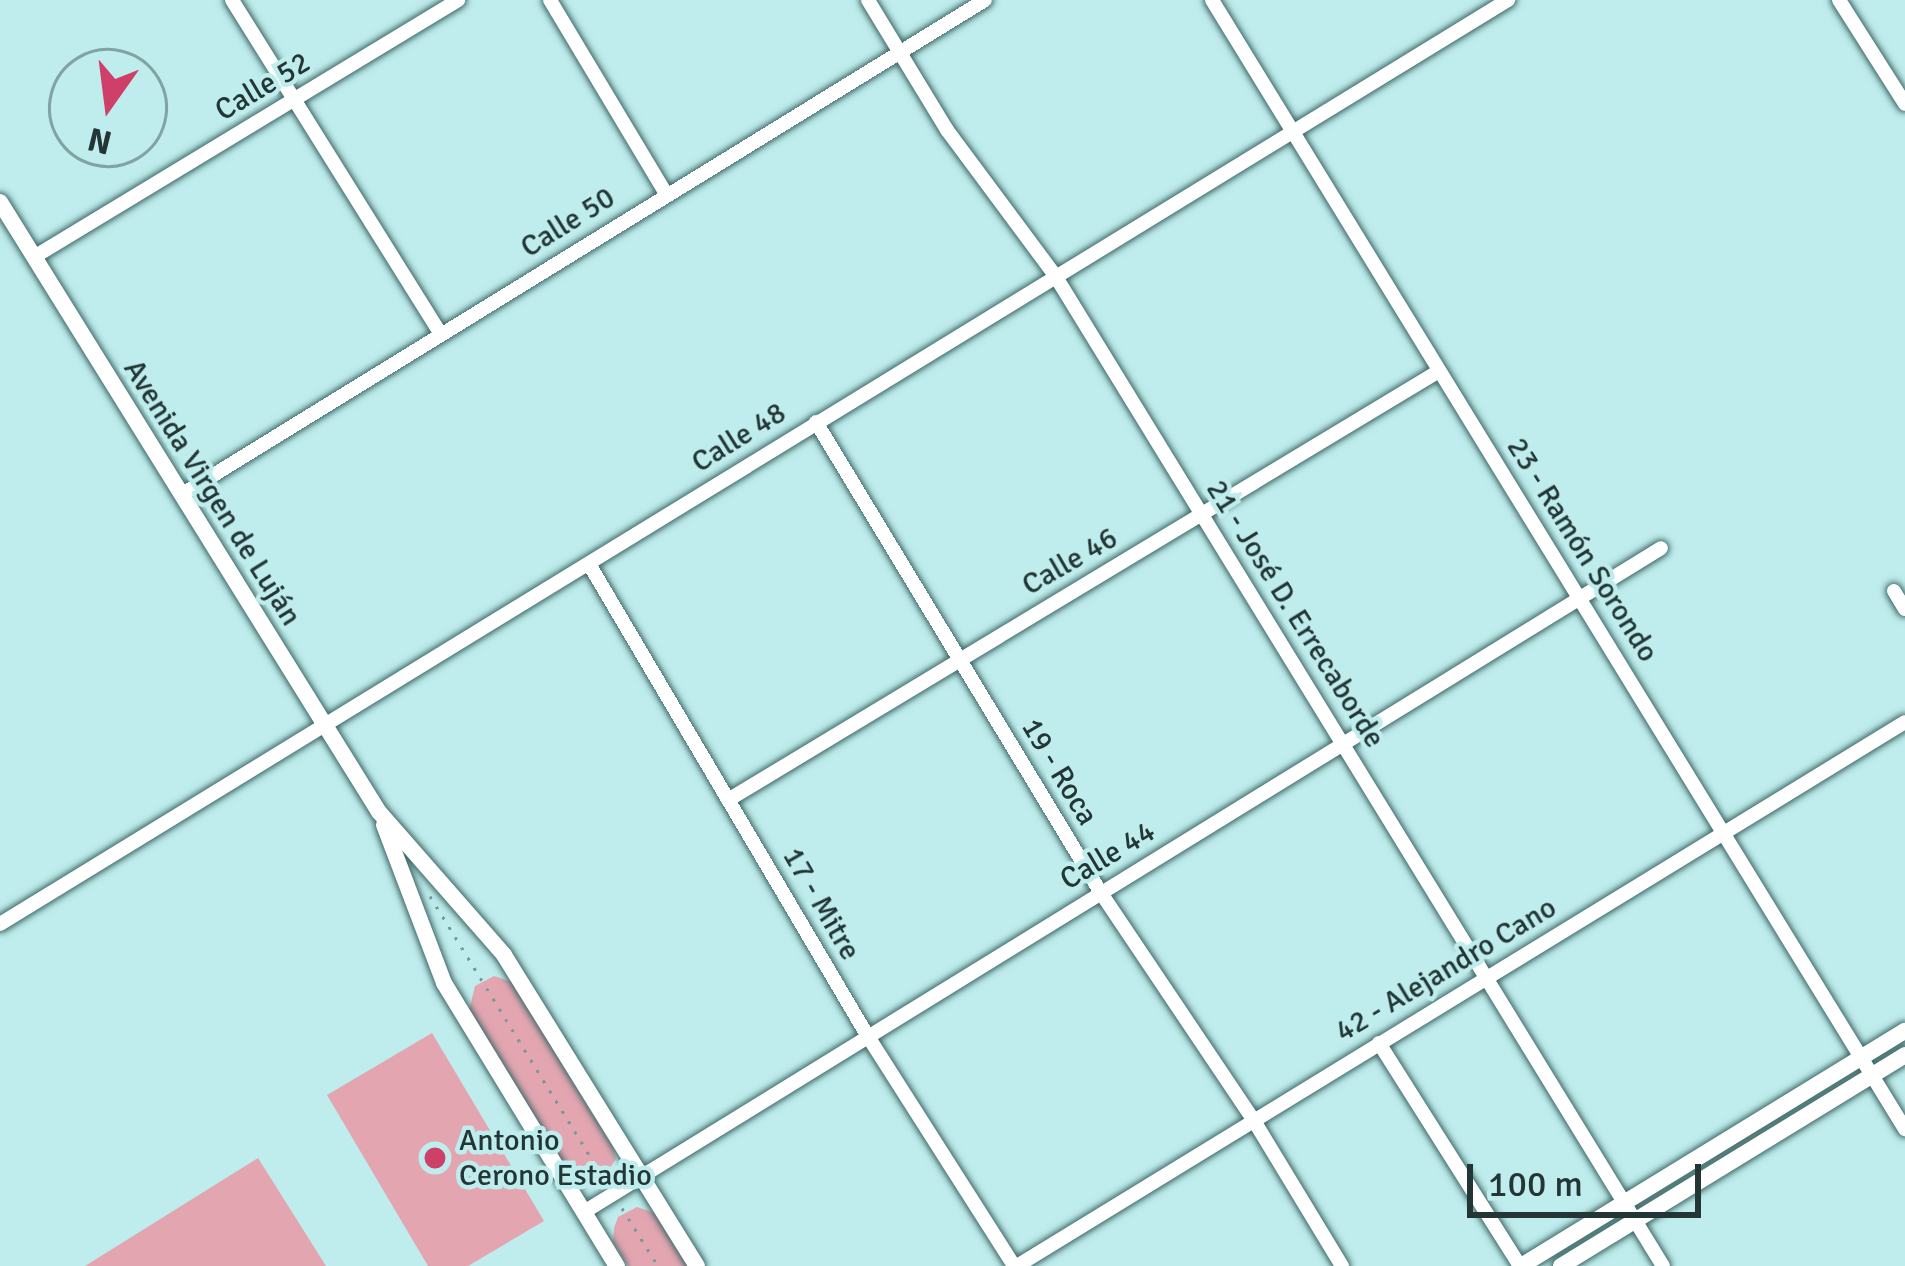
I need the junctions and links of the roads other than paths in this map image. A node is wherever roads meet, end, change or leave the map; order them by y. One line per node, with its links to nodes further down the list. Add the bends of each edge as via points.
1 (232, 0): 11 (street)
2 (458, 0): 11 (street, Calle 52)
3 (550, 0): 14 (street)
4 (868, 0): 9 (street, 21 - José D. Errecaborde)
5 (985, 0): 9 (street, Calle 50)
6 (1212, 0): 13 (street, 23 - Ramón Sorondo)
7 (1508, 0): 13 (street, Calle 48)
8 (1839, 0): 10 (street)
9 (898, 51): 14 (street, Calle 50); 17 (street, 21 - José D. Errecaborde)
10 (1900, 86): 12 (street)
11 (294, 99): 16 (street, Calle 52); 18 (street)
12 (1905, 104)
13 (1294, 131): 17 (street, Calle 48); 19 (street, 23 - Ramón Sorondo)
14 (666, 194): 18 (street, Calle 50)
15 (0, 202): 16 (street, Avenida Virgen de Luján)
16 (34, 257): 21 (street, Avenida Virgen de Luján)
17 (1056, 277): 20 (street, Calle 48); 22 (street, 21 - José D. Errecaborde)
18 (441, 334): 21 (street, Calle 50)
19 (1439, 371): 22 (street, Calle 46); 26 (street, 23 - Ramón Sorondo)
20 (816, 422): 24 (street, Calle 48); 28 (street, 19 - Roca)
21 (181, 495): 30 (street, Avenida Virgen de Luján)
22 (1202, 515): 28 (street, Calle 46); 31 (street, 21 - José D. Errecaborde)
23 (1661, 548): 26 (street, Calle 44)
24 (589, 564): 30 (street, Calle 48); 32 (street, 17 - Mitre)
25 (1894, 591): 27 (street)
26 (1581, 599): 31 (street, Calle 44); 34 (street, 23 - Ramón Sorondo)
27 (1905, 610)
28 (959, 658): 32 (street, Calle 46); 35 (street, 19 - Roca)
29 (1905, 722): 34 (street, 42 - Alejandro Cano)
30 (323, 725): 33 (street, Avenida Virgen de Luján); 36 (street, Calle 48)
31 (1343, 745): 35 (street, Calle 44); 37 (street, 21 - José D. Errecaborde)
32 (728, 800): 39 (street, 17 - Mitre)
33 (379, 812): 46 (street, Avenida Virgen de Luján, via 503,955); 48 (street, Avenida Virgen de Luján, via 444,983)
34 (1723, 832): 37 (street, 42 - Alejandro Cano); 42 (street, 23 - Ramón Sorondo)
35 (1101, 893): 39 (street, Calle 44); 44 (street, 19 - Roca)
36 (0, 924)
37 (1486, 978): 40 (street, 42 - Alejandro Cano); 47 (street, 21 - José D. Errecaborde)
38 (1905, 1030): 42 (street)
39 (867, 1035): 46 (street, Calle 44); 52 (street, 17 - Mitre)
40 (1378, 1043): 44 (street, 42 - Alejandro Cano); 54 (street)
41 (1905, 1055): 43 (street)
42 (1861, 1058): 43 (street, 23 - Ramón Sorondo); 47 (street)
43 (1872, 1076): 45 (street, 23 - Ramón Sorondo); 49 (street)
44 (1253, 1119): 52 (street, 42 - Alejandro Cano); 53 (street, 19 - Roca)
45 (1905, 1130)
46 (641, 1177): 48 (street, Calle 44); 51 (street, Avenida Virgen de Luján)
47 (1624, 1203): 49 (street, 21 - José D. Errecaborde); 54 (street)
48 (584, 1212): 50 (street, Avenida Virgen de Luján)
49 (1635, 1221): 55 (street); 56 (street, 21 - José D. Errecaborde)
50 (617, 1266)
51 (697, 1266)
52 (1015, 1266)
53 (1342, 1266)
54 (1521, 1266)
55 (1561, 1266)
56 (1663, 1266)

